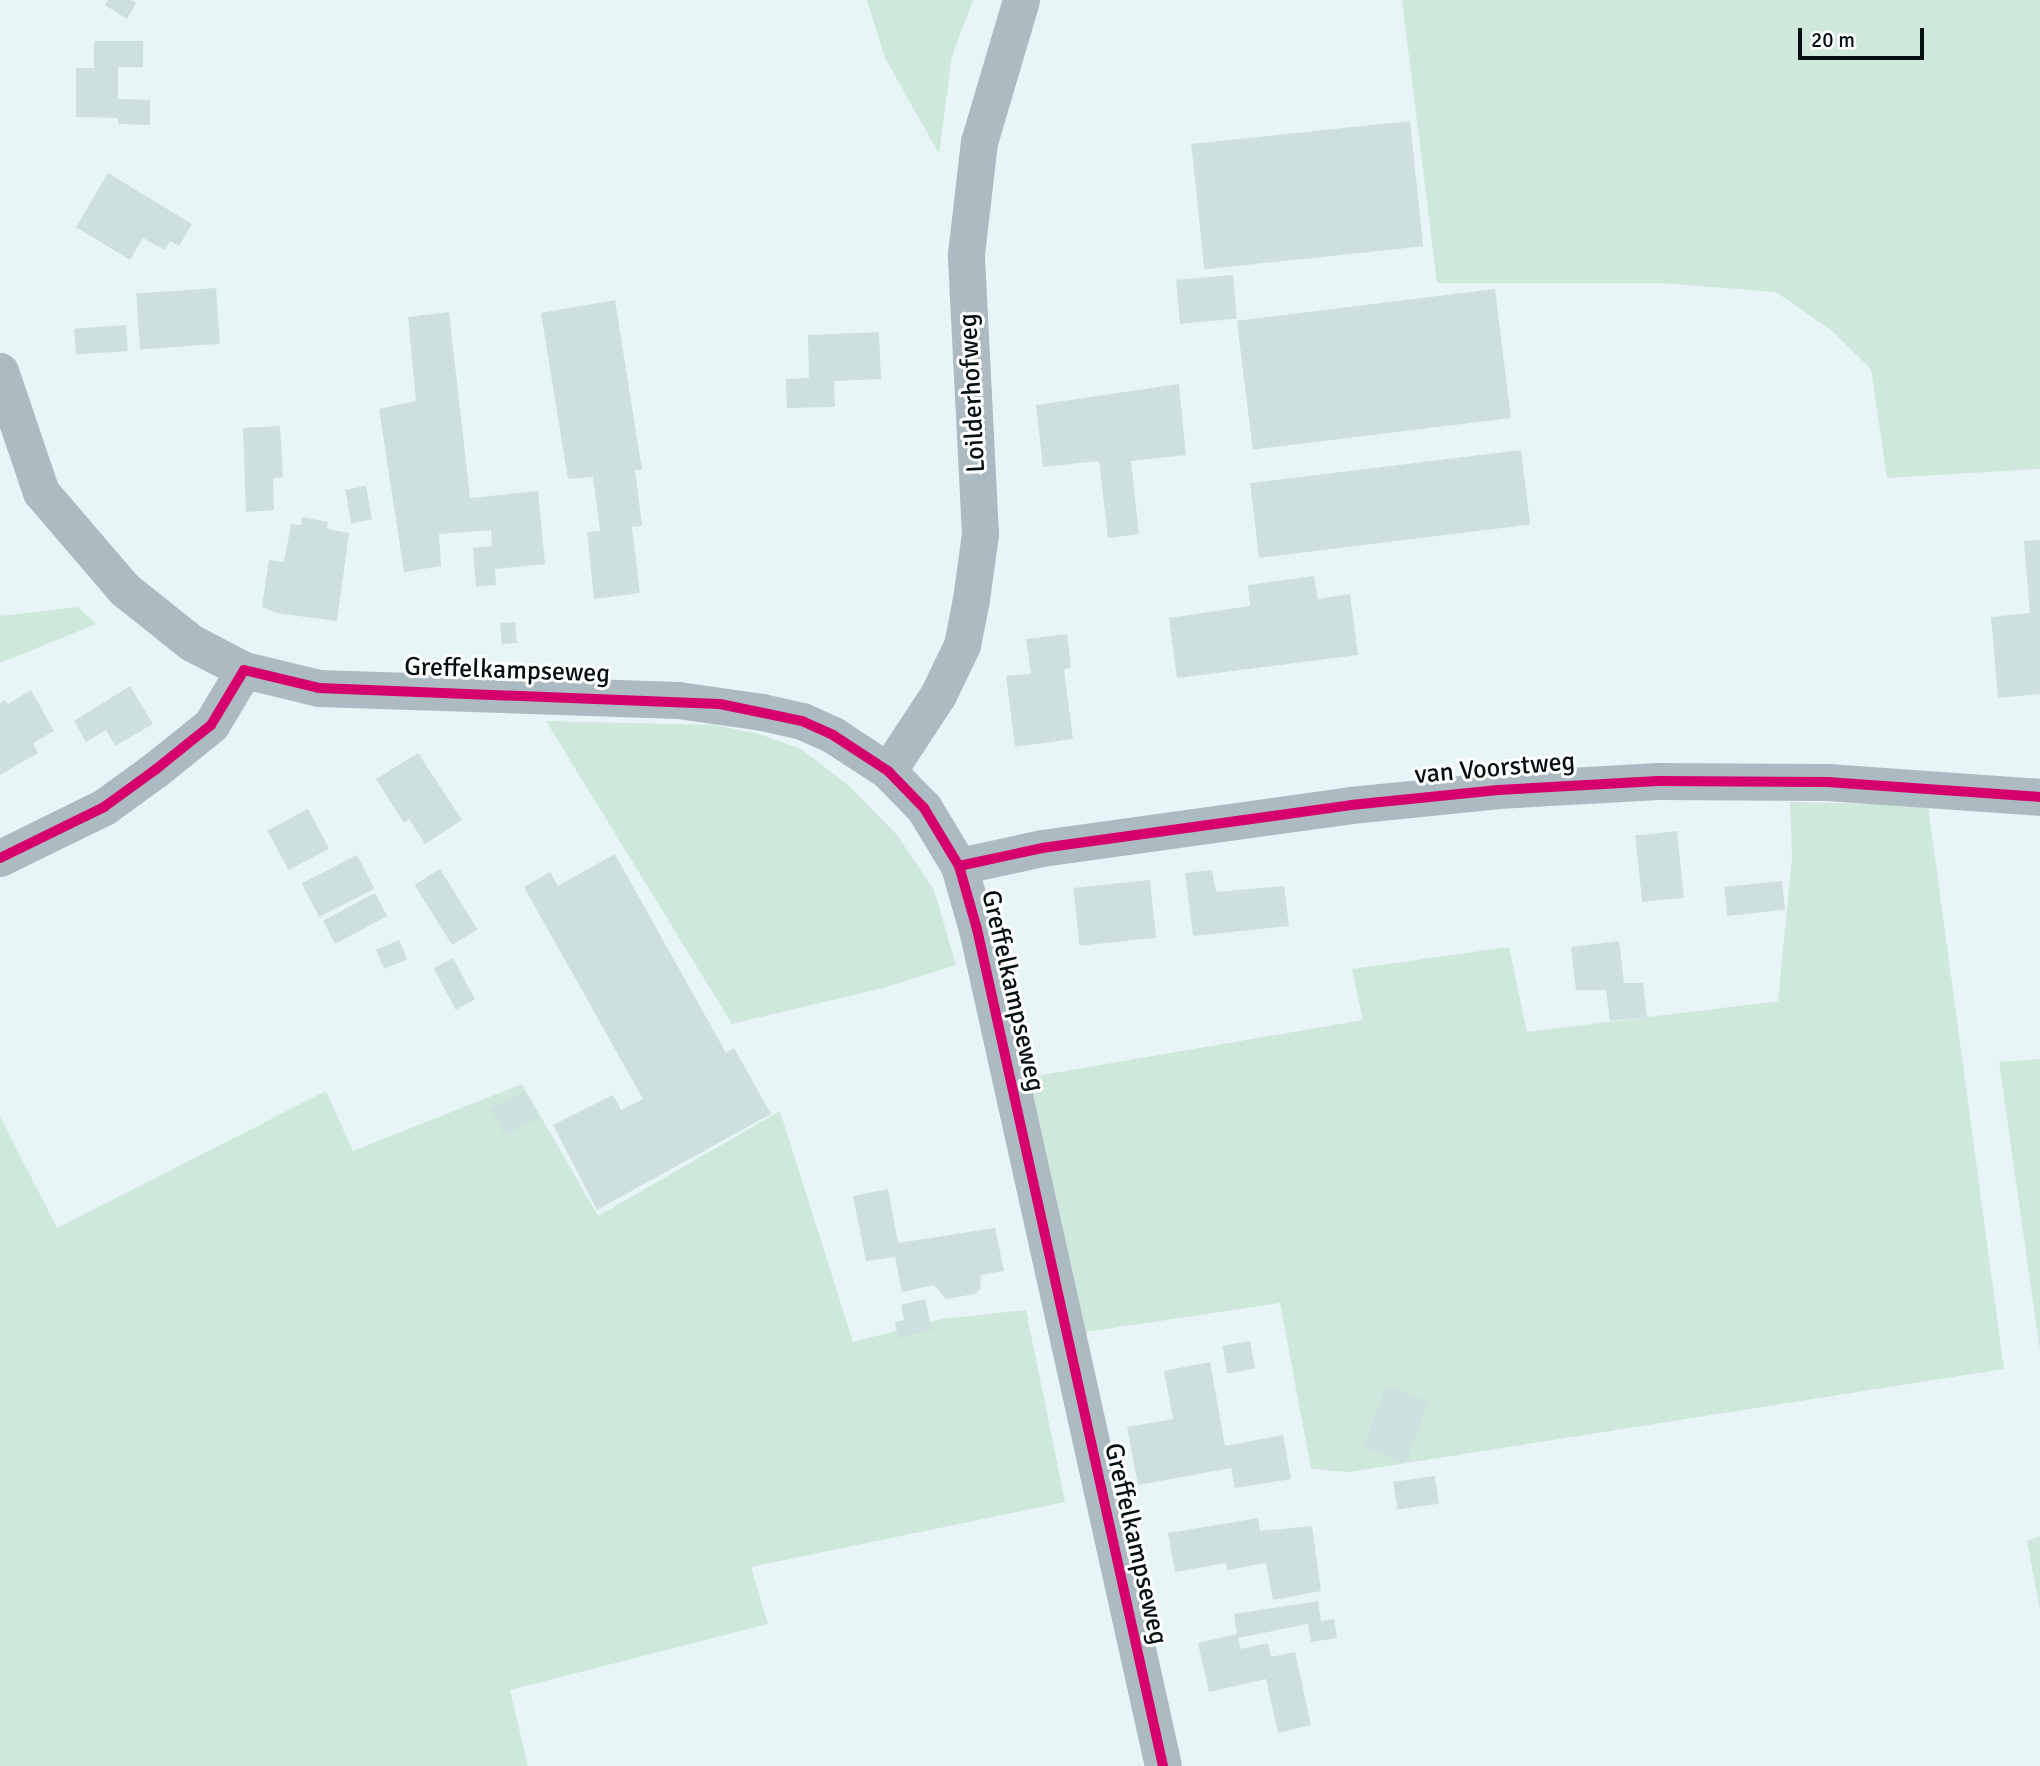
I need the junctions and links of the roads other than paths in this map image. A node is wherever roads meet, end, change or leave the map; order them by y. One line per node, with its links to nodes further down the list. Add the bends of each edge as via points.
1 (1021, 0): 4 (street, Loilderhofweg, via 979,142 967,254 980,534 971,599 962,645 938,695)
2 (0, 371): 3 (street, Greffelkampseweg, via 41,492 124,589 192,643)
3 (244, 670): 4 (street, Greffelkampseweg, via 319,688 720,704 802,721); 6 (street, via 211,725 155,770 104,807)
4 (888, 771): 7 (street, Greffelkampseweg, via 925,808)
5 (2040, 797): 7 (street, van Voorstweg, via 1828,782 1658,781 1512,789 1338,806 1042,848)
6 (0, 858)
7 (959, 866): 8 (street, Greffelkampseweg, via 977,929)
8 (1163, 1766)

